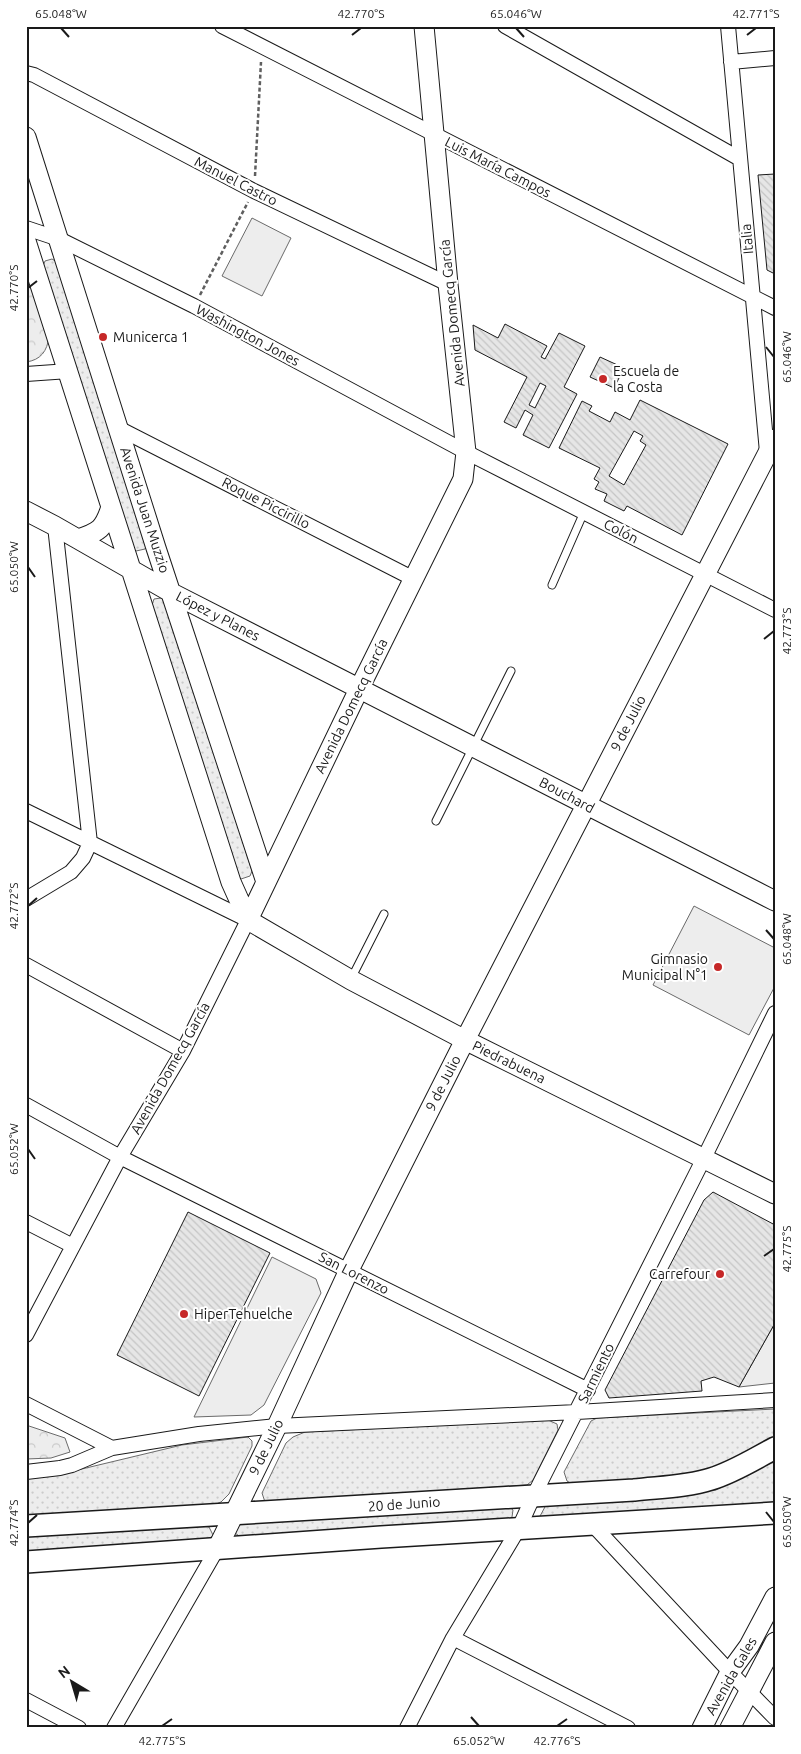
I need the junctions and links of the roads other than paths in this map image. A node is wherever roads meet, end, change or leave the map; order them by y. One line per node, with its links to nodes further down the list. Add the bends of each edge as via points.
1 (222, 26): 5 (street, Luis María Campos)
2 (424, 26): 9 (main road, Avenida Domecq García)
3 (505, 26): 11 (street)
4 (728, 26): 7 (street, Italia)
5 (239, 31): 9 (street, Luis María Campos)
6 (775, 58): 7 (street)
7 (731, 62): 11 (street, Italia)
8 (26, 73): 15 (street, Manuel Castro, via 254,191)
9 (434, 134): 15 (main road, Avenida Domecq García); 16 (street, Luis María Campos)
10 (26, 137): 13 (main road, Avenida Juan Muzzio)
11 (740, 159): 16 (street, Italia)
12 (26, 228): 13 (street, Washington Jones)
13 (59, 239): 20 (main road, Avenida Juan Muzzio); 22 (street, Washington Jones, via 194,306)
14 (26, 241): 18 (main road)
15 (448, 284): 22 (main road, Avenida Domecq García)
16 (753, 296): 17 (street, Luis María Campos); 21 (street, Italia)
17 (775, 308)
18 (69, 371): 19 (street); 23 (main road)
19 (26, 374)
20 (118, 428): 30 (street, Roque Piccirillo); 32 (main road, Avenida Juan Muzzio)
21 (771, 446): 29 (main road, 9 de Julio)
22 (466, 452): 25 (street, Colón); 30 (main road, Avenida Domecq García, via 463,478)
23 (111, 507): 27 (main road, via 106,522 97,533); 28 (main road)
24 (26, 511): 26 (main road, López y Planes)
25 (584, 512): 29 (street, Colón); 31 (lane)
26 (55, 526): 27 (main road, López y Planes); 40 (street)
27 (78, 539): 28 (main road, López y Planes)
28 (130, 569): 32 (main road, López y Planes); 45 (main road, via 231,882)
29 (705, 574): 33 (street, Colón); 37 (main road, 9 de Julio)
30 (414, 578): 35 (main road, Avenida Domecq García)
31 (552, 585)
32 (172, 593): 35 (main road, López y Planes); 41 (main road, Avenida Juan Muzzio)
33 (775, 610)
34 (511, 671): 36 (lane)
35 (359, 689): 36 (main road, Bouchard); 41 (main road, Avenida Domecq García)
36 (473, 746): 37 (main road, Bouchard); 39 (lane)
37 (586, 805): 43 (main road, Bouchard); 49 (main road, 9 de Julio)
38 (26, 811): 40 (street)
39 (436, 821)
40 (90, 843): 42 (street, via 71,872); 45 (street)
41 (266, 882): 45 (main road, Avenida Domecq García)
42 (26, 899)
43 (775, 901)
44 (384, 914): 47 (lane)
45 (248, 920): 47 (main road, Piedrabuena); 50 (street, Avenida Domecq García)
46 (26, 965): 50 (street)
47 (351, 980): 49 (main road, Piedrabuena)
48 (775, 1012): 53 (street, Sarmiento)
49 (465, 1040): 53 (main road, Piedrabuena); 57 (main road, 9 de Julio)
50 (182, 1051): 52 (street, Avenida Domecq García)
51 (26, 1105): 52 (street, San Lorenzo)
52 (120, 1157): 56 (street, Avenida Domecq García); 57 (street, San Lorenzo)
53 (704, 1158): 54 (main road, Piedrabuena); 60 (street, Sarmiento)
54 (775, 1194)
55 (26, 1222): 56 (street)
56 (73, 1246): 58 (street, Avenida Domecq García)
57 (349, 1270): 60 (street, San Lorenzo); 64 (main road, 9 de Julio)
58 (30, 1318): 59 (street, Avenida Domecq García)
59 (26, 1336)
60 (588, 1390): 63 (street, Sarmiento)
61 (775, 1400): 63 (street)
62 (26, 1404): 65 (street)
63 (577, 1412): 64 (street); 68 (street, Sarmiento)
64 (277, 1426): 65 (street); 70 (main road, 9 de Julio)
65 (112, 1448): 67 (street, via 72,1465)
66 (775, 1448): 68 (main road, 20 de Junio, via 731,1472 686,1484)
67 (26, 1472)
68 (534, 1495): 70 (main road, 20 de Junio); 73 (street, Sarmiento)
69 (775, 1513): 71 (main road)
70 (233, 1514): 72 (main road, 20 de Junio); 74 (main road, 9 de Julio)
71 (592, 1524): 73 (main road); 80 (street)
72 (26, 1526)
73 (519, 1528): 74 (main road); 77 (street, Sarmiento)
74 (217, 1549): 75 (main road); 85 (street, 9 de Julio)
75 (26, 1562)
76 (775, 1597): 78 (main road, Avenida Gales)
77 (453, 1638): 86 (street, Sarmiento); 87 (street)
78 (749, 1646): 79 (street); 80 (main road, Avenida Gales)
79 (773, 1652): 81 (main road, Avenida Gales)
80 (730, 1672): 81 (street); 88 (main road, Avenida Gales)
81 (749, 1690): 83 (street); 89 (main road, Avenida Gales)
82 (26, 1700): 84 (street)
83 (775, 1718)
84 (79, 1728)
85 (114, 1728)
86 (407, 1728)
87 (628, 1728)
88 (702, 1728)
89 (730, 1728)

